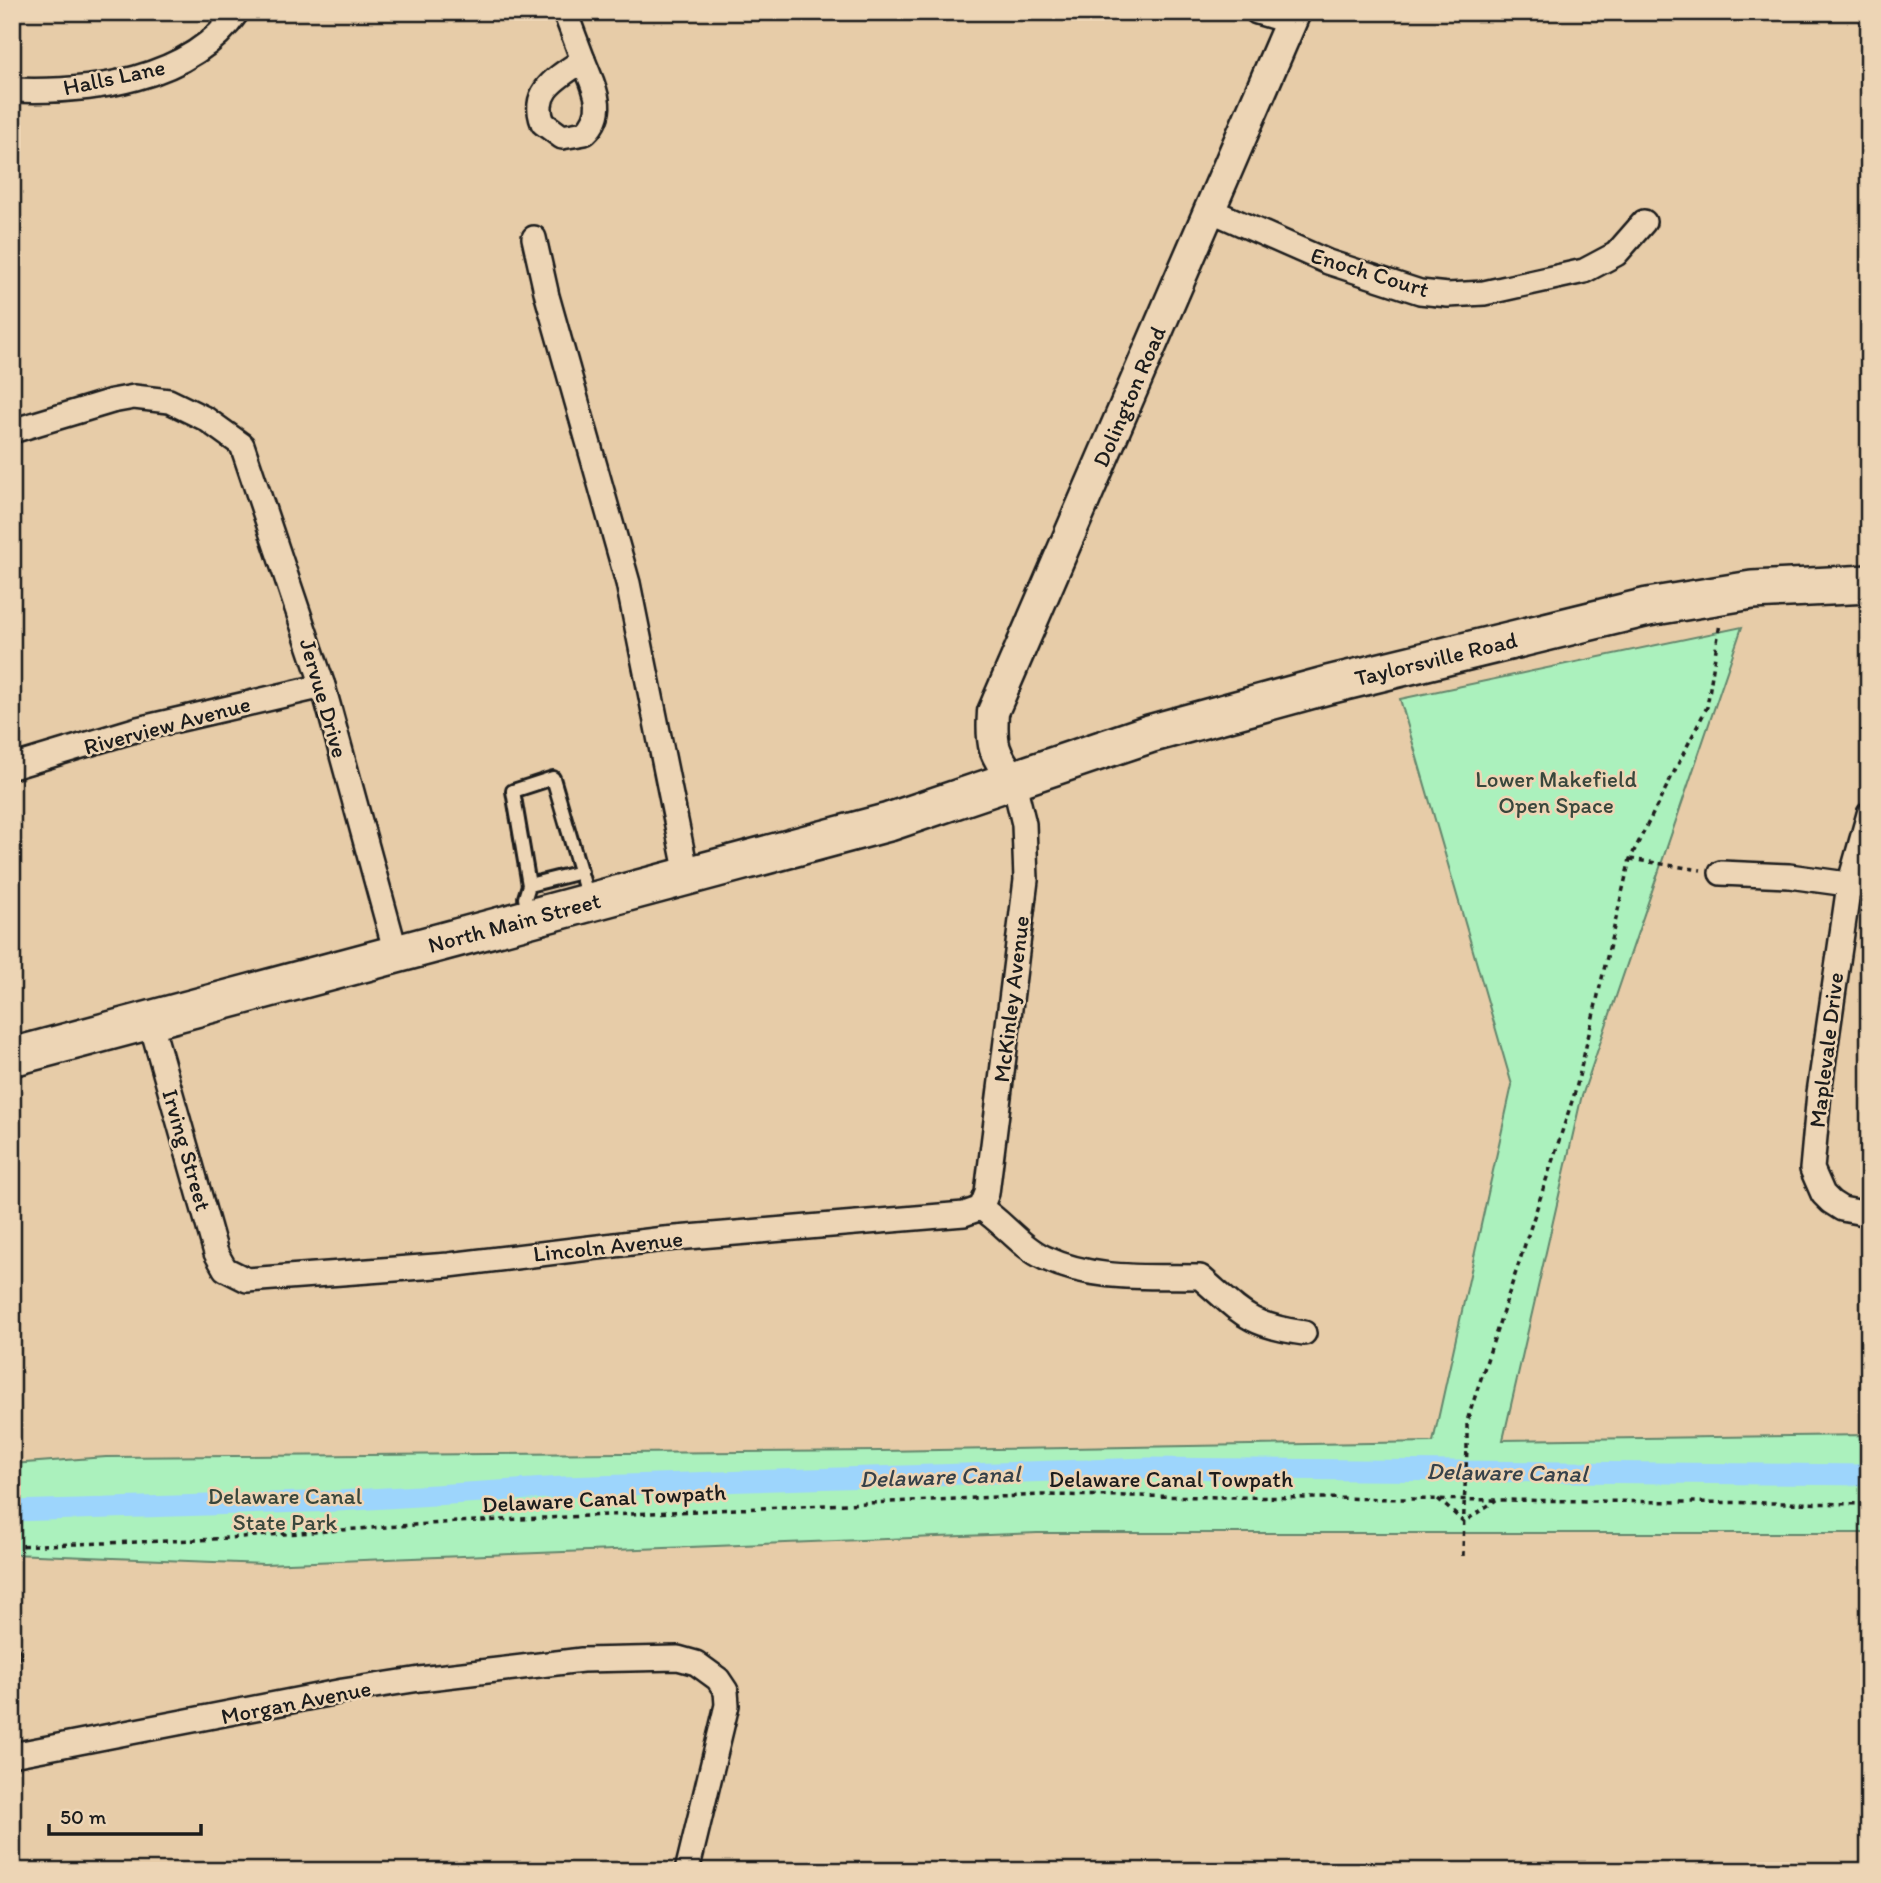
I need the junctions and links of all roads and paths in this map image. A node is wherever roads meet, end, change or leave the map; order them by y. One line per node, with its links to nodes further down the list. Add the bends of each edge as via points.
1 (237, 12): 6 (street, Halls Lane, via 194,55 160,70 70,90)
2 (565, 12): 5 (street)
3 (1257, 12): 4 (street)
4 (1293, 17): 7 (street, Dolington Road)
5 (583, 60)
6 (12, 90)
7 (1210, 210): 8 (street, Enoch Court, via 1328,262 1420,292 1448,295 1484,293 1584,271 1616,254); 15 (street, Dolington Road, via 993,712 995,756)
8 (1644, 222)
9 (534, 237): 19 (street, via 628,583)
10 (12, 431): 13 (street, Jervue Drive, via 134,397 169,401 206,419 242,445)
11 (1869, 584): 12 (main road, Taylorsville Road)
12 (1725, 594): 15 (main road, Taylorsville Road, via 1647,607 1328,685 1149,734); 17 (path, via 1707,708)
13 (323, 686): 14 (street, Riverview Avenue, via 138,729); 23 (street, Jervue Drive)
14 (12, 767)
15 (1013, 779): 19 (main road, North Main Street, via 890,822); 26 (street, McKinley Avenue, via 1024,824 1026,880)
16 (1869, 814): 20 (street, Maplevale Drive)
17 (1630, 859): 18 (path); 33 (path, bridge, via 1576,1089 1467,1422)
18 (1721, 873): 20 (street)
19 (687, 876): 21 (main road, North Main Street)
20 (1859, 886): 27 (street, Maplevale Drive, via 1819,1093 1812,1169 1831,1202)
21 (585, 887): 22 (main road, North Main Street); 22 (lane, via 554,778 513,791)
22 (529, 901): 23 (main road, North Main Street)
23 (396, 953): 24 (main road, North Main Street)
24 (150, 1020): 25 (main road, North Main Street); 28 (street, Irving Street, via 216,1253)
25 (12, 1057)
26 (986, 1211): 28 (street, Lincoln Avenue, via 265,1281); 29 (street, via 1045,1258 1109,1276 1200,1277 1250,1320)
27 (1869, 1214)
28 (234, 1275)
29 (1304, 1333)
30 (1437, 1499): 31 (path, Delaware Canal Towpath); 33 (path); 34 (path, Delaware Canal Towpath, via 1027,1496)
31 (1497, 1499): 32 (path, Delaware Canal Towpath); 33 (path)
32 (1869, 1504)
33 (1464, 1522): 35 (path)
34 (12, 1546)
35 (1463, 1556)
36 (12, 1755): 37 (street, Morgan Avenue, via 369,1687 582,1660 678,1658 708,1670 726,1691 727,1705)
37 (687, 1871)

